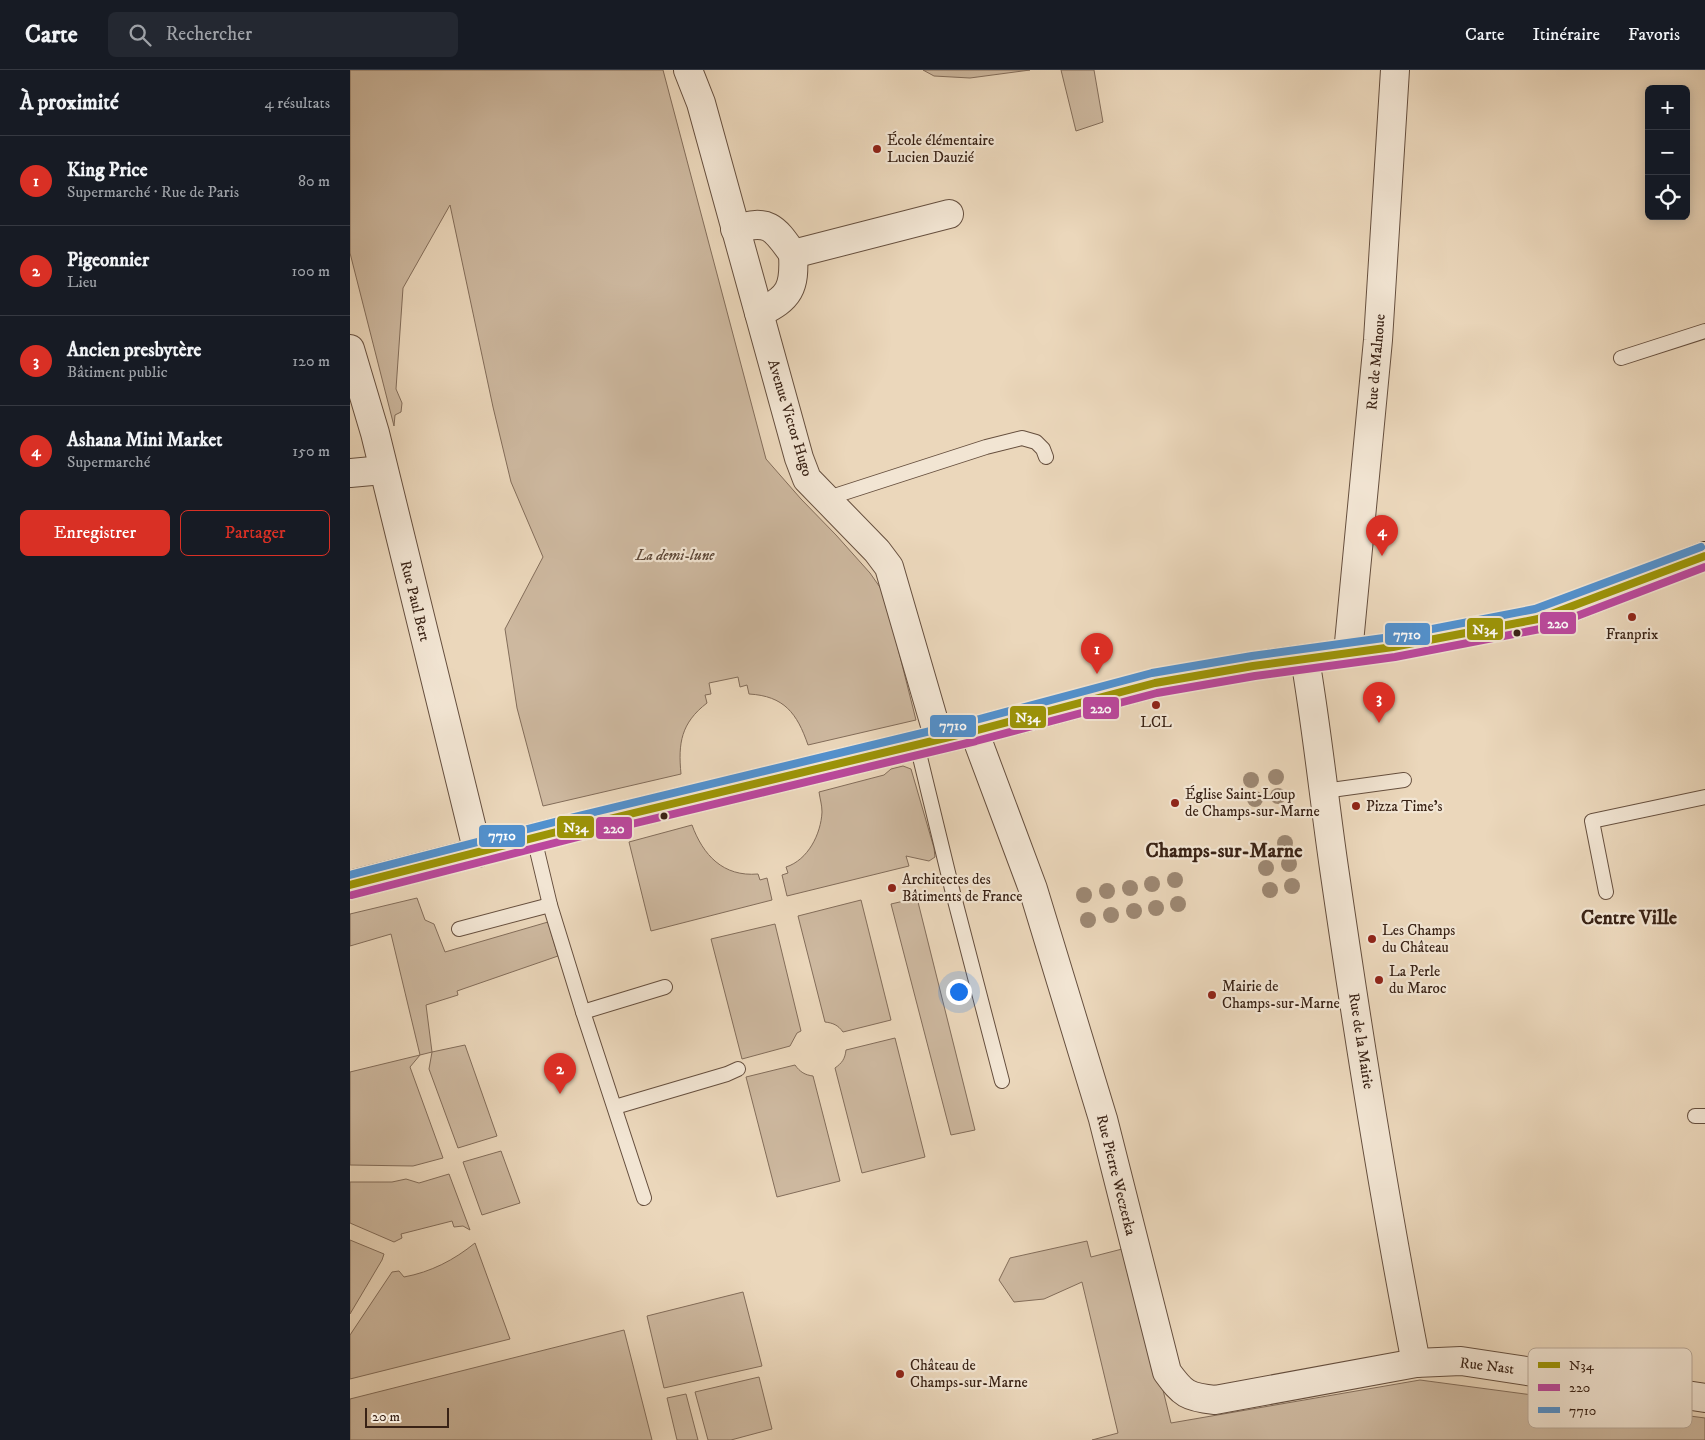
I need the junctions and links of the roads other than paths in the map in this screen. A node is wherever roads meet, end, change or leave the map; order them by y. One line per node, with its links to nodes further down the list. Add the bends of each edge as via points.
1 (688, 70): 4 (street, Avenue Victor Hugo, via 701,103)
2 (1395, 70): 15 (street, Rue de Malnoue, via 1378,340)
3 (949, 214): 5 (street)
4 (735, 229): 5 (street, via 750,224 771,227); 6 (street, Avenue Victor Hugo)
5 (793, 254): 6 (street, via 794,275 788,292 778,304)
6 (760, 314): 13 (street, Avenue Victor Hugo, via 802,465 807,479)
7 (1705, 331): 9 (lane)
8 (350, 349): 11 (street, Rue Paul Bert)
9 (1621, 358)
10 (1046, 457): 13 (lane, via 1036,442 1022,438)
11 (383, 470): 12 (street); 23 (street, Rue Paul Bert)
12 (350, 473)
13 (826, 499): 18 (street, Avenue Victor Hugo, via 889,567)
14 (1705, 556): 15 (street, via 1538,619)
15 (1348, 653): 16 (street)
16 (1305, 659): 17 (street, via 1155,683); 20 (street, Rue de la Mairie)
17 (974, 731): 18 (street); 34 (street, Rue Pierre Weczerka, via 1034,889 1100,1110 1167,1372 1180,1389 1196,1398 1215,1400)
18 (928, 742): 22 (street); 31 (lane, via 954,897)
19 (1404, 780): 20 (lane)
20 (1324, 791): 34 (street, Rue de la Mairie, via 1380,1172)
21 (1705, 797): 25 (lane, via 1592,821)
22 (534, 838): 23 (street); 26 (lane)
23 (478, 853): 24 (street)
24 (350, 885)
25 (1606, 892)
26 (550, 905): 27 (lane); 29 (lane)
27 (459, 929)
28 (665, 987): 29 (lane)
29 (583, 1012): 32 (lane)
30 (738, 1069): 32 (lane)
31 (1002, 1081)
32 (615, 1107): 33 (lane)
33 (644, 1198)
34 (1416, 1363): 35 (street, Rue Nast, via 1461,1362)
35 (1528, 1372)
36 (1692, 1396): 37 (street, Rue Nast)
37 (1705, 1398)

